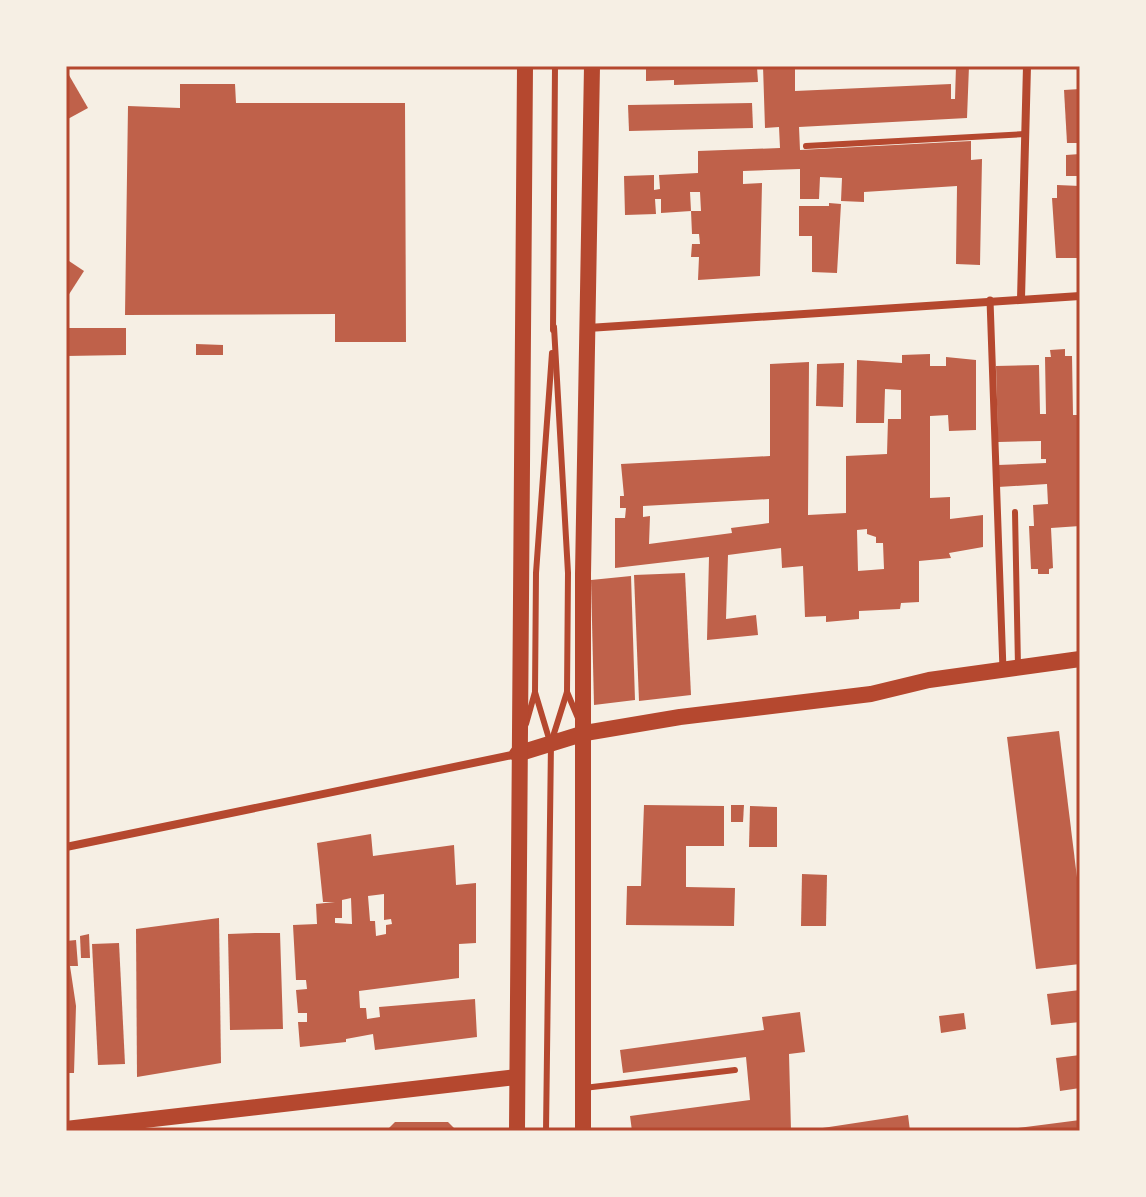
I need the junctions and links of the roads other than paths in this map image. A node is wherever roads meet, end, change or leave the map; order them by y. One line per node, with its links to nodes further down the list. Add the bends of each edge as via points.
1 (525, 66): 19 (main road)
2 (555, 66): 10 (lane)
3 (592, 66): 11 (main road)
4 (1027, 66): 5 (street)
5 (1025, 134): 6 (lane); 9 (street)
6 (806, 146)
7 (1080, 296): 9 (street)
8 (990, 299): 9 (street); 11 (street); 14 (street)
9 (1021, 299)
10 (554, 327): 15 (lane, via 536,573); 16 (lane, via 568,573)
11 (588, 328): 17 (main road)
12 (1015, 512): 14 (lane)
13 (1080, 659): 14 (main road)
14 (1011, 668): 17 (main road, via 871,694)
15 (535, 692): 18 (lane); 19 (lane)
16 (567, 692): 17 (lane); 18 (lane)
17 (585, 733): 18 (main road); 23 (main road)
18 (551, 743): 19 (main road); 26 (lane)
19 (517, 754): 20 (street); 22 (main road)
20 (66, 847)
21 (735, 1070): 23 (lane)
22 (517, 1077): 24 (main road); 25 (main road)
23 (583, 1088): 27 (main road)
24 (66, 1129)
25 (517, 1131)
26 (546, 1131)
27 (583, 1131)

